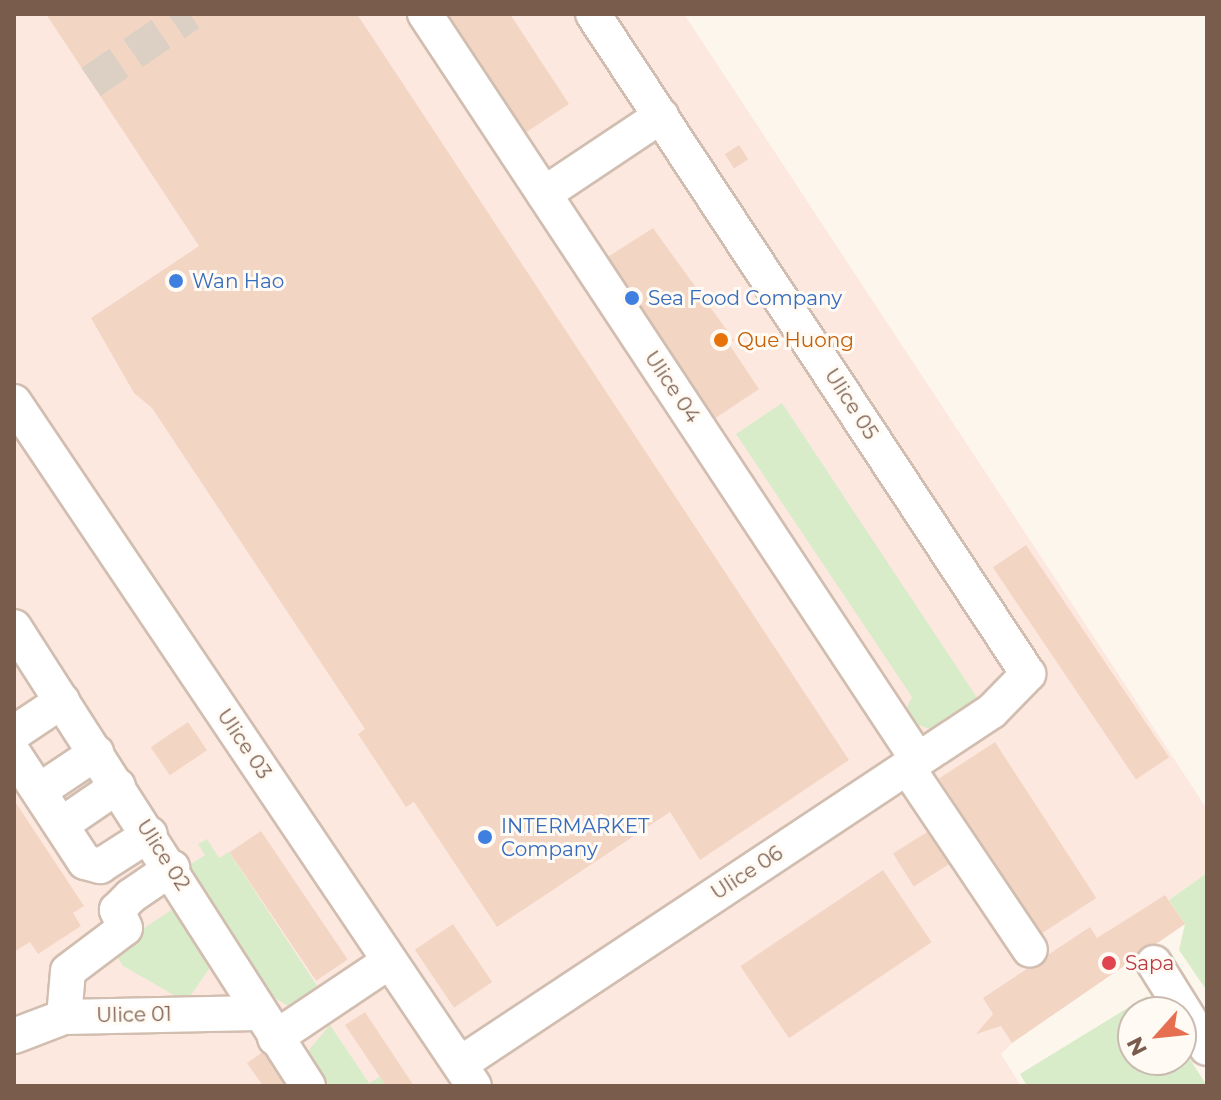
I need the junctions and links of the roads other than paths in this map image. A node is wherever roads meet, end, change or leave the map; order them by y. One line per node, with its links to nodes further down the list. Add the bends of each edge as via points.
1 (425, 14): 4 (street, Ulice 04)
2 (593, 14): 3 (street, Ulice 05)
3 (661, 116): 4 (street); 7 (street, Ulice 05)
4 (544, 194): 12 (street, Ulice 04)
5 (14, 402): 19 (street, Ulice 03)
6 (14, 627): 8 (street, Ulice 02)
7 (1028, 674): 12 (street, Ulice 06, via 992,711)
8 (62, 701): 9 (street); 10 (street, Ulice 02)
9 (14, 733)
10 (96, 753): 13 (street, Ulice 02); 14 (street)
11 (14, 754): 14 (street)
12 (913, 763): 18 (street, Ulice 04); 25 (street, Ulice 06)
13 (118, 786): 15 (street); 16 (street, Ulice 02)
14 (39, 791): 15 (street)
15 (61, 825): 16 (street, via 92,866)
16 (150, 834): 17 (street, Ulice 02)
17 (172, 868): 21 (street, via 117,910 125,928 68,971); 22 (street, Ulice 02)
18 (1030, 950)
19 (390, 961): 22 (street); 25 (street, Ulice 03)
20 (1154, 963): 24 (street)
21 (64, 1017): 22 (street, Ulice 01); 23 (street, Ulice 01)
22 (266, 1026): 26 (street, Ulice 02)
23 (14, 1036)
24 (1207, 1048)
25 (467, 1075)
26 (308, 1086)

